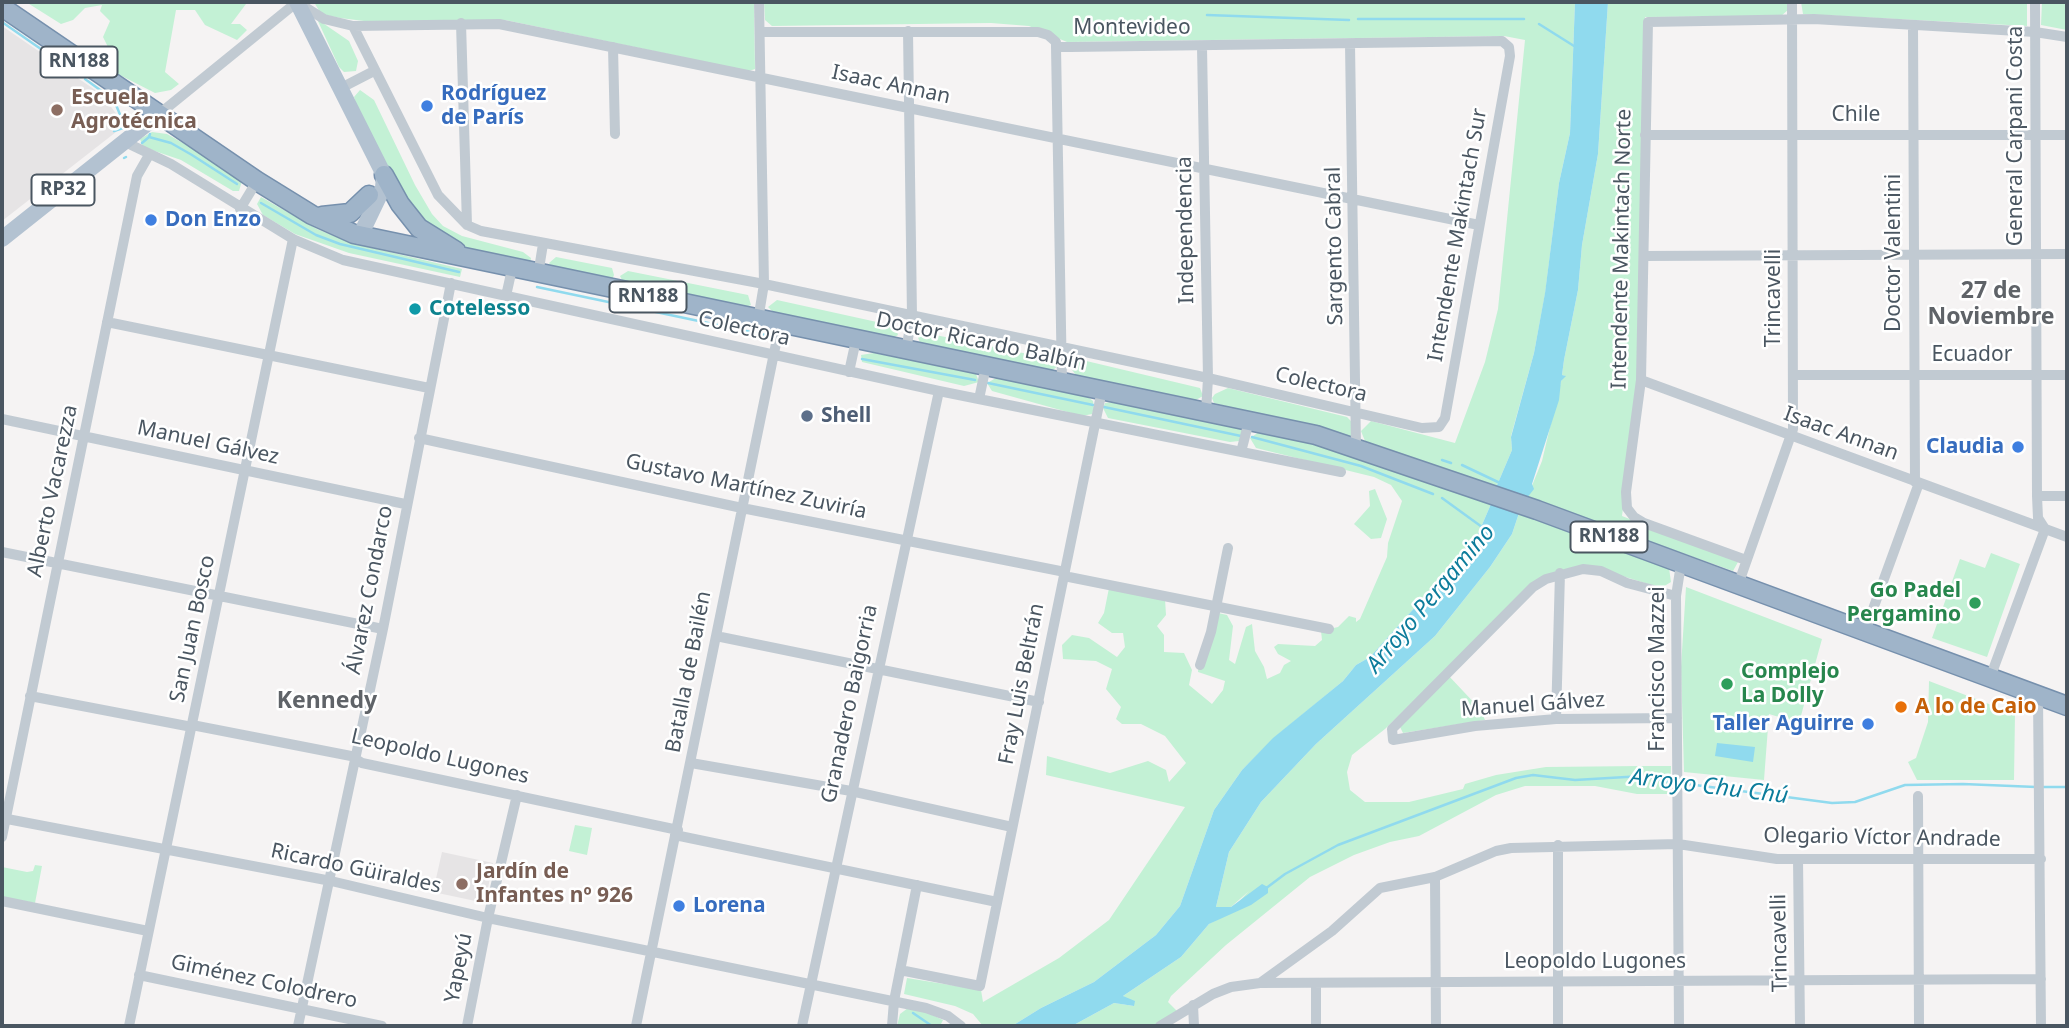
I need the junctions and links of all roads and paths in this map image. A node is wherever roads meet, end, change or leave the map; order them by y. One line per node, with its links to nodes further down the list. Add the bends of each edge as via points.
1 (297, 2): 9 (street, Isaac Annan, via 324,19); 21 (main road); 23 (street)
2 (760, 2): 11 (street)
3 (1792, 2): 6 (street, Trincavelli)
4 (2035, 2): 12 (street, General Carpani Costa)
5 (2, 7): 23 (highway, RN188)
6 (1793, 20): 8 (street); 25 (street, Trincavelli); 26 (street, Intendente Makintach Norte, via 1647,22)
7 (461, 23): 9 (street, Isaac Annan); 15 (street, Isaac Annan, via 499,24); 40 (street)
8 (1913, 25): 12 (street); 27 (street, Doctor Valentini)
9 (353, 26): 19 (street)
10 (908, 31): 11 (street, Montevideo); 16 (street, Montevideo, via 1038,32 1048,35); 22 (street)
11 (760, 32): 20 (street)
12 (2035, 32): 13 (street); 28 (street, General Carpani Costa)
13 (2067, 37)
14 (1350, 44): 17 (street, Montevideo); 18 (street, Montevideo, via 1502,41); 37 (street, Sargento Cabral)
15 (613, 47): 20 (street, Isaac Annan); 24 (street)
16 (1056, 47): 17 (street, Montevideo); 30 (street)
17 (1202, 47): 33 (street, Independencia)
18 (1509, 47): 41 (street, Intendente Makintach Sur)
19 (374, 71): 21 (street); 40 (street, via 433,187)
20 (761, 79): 22 (street, Isaac Annan); 55 (street)
21 (339, 89): 34 (main road); 36 (main road, via 373,166)
22 (910, 109): 30 (street, Isaac Annan); 57 (street)
23 (158, 115): 31 (main road, RP32); 35 (highway, RN188)
24 (615, 134)
25 (1793, 134): 26 (street, Chile); 27 (street, Chile); 48 (street, Trincavelli)
26 (1645, 135): 50 (street, Intendente Makintach Norte)
27 (1913, 135): 28 (street, Chile); 49 (street, Doctor Valentini)
28 (2035, 135): 29 (street, Chile); 46 (street, General Carpani Costa)
29 (2067, 135)
30 (1056, 139): 33 (street, Isaac Annan); 62 (street)
31 (125, 142): 32 (street, Colectora); 43 (main road, RP32)
32 (149, 155): 38 (street, Colectora); 59 (street, Alberto Vacarezza, via 137,176)
33 (1204, 169): 37 (street, Isaac Annan); 72 (street, Independencia)
34 (384, 175): 42 (main road, via 383,188); 51 (highway, via 419,228 444,246)
35 (257, 181): 38 (street); 39 (highway, RN188)
36 (369, 195): 39 (highway, via 342,216); 42 (main road)
37 (1352, 199): 41 (street, Isaac Annan); 80 (street, Sargento Cabral)
38 (240, 209): 44 (street, Colectora)
39 (312, 215): 42 (highway, RN188)
40 (467, 225): 45 (street, Colectora)
41 (1479, 225): 84 (street, Intendente Makintach Sur, via 1447,408)
42 (357, 235): 51 (highway, RN188)
43 (2, 239)
44 (293, 239): 54 (street, Colectora, via 343,260); 64 (street, San Juan Bosco)
45 (543, 244): 53 (street); 55 (street, Colectora)
46 (2035, 254): 47 (street); 49 (street); 70 (street, General Carpani Costa)
47 (2067, 254)
48 (1793, 255): 49 (street); 50 (street); 68 (street, Trincavelli)
49 (1913, 255): 69 (street, Doctor Valentini)
50 (1644, 256): 73 (street, Intendente Makintach Norte)
51 (485, 263): 52 (highway, Doctor Ricardo Balbín / RN188)
52 (512, 270): 53 (highway, Doctor Ricardo Balbín / RN188); 56 (street)
53 (538, 275): 58 (highway, Doctor Ricardo Balbín / RN188)
54 (452, 283): 56 (street, Colectora); 75 (street, Álvarez Condarco)
55 (764, 284): 57 (street, Colectora); 58 (street)
56 (506, 296): 65 (street, Colectora)
57 (912, 316): 62 (street, Colectora); 63 (street)
58 (758, 320): 60 (highway, Doctor Ricardo Balbín / RN188)
59 (107, 322): 64 (street); 85 (street, Alberto Vacarezza)
60 (780, 324): 61 (highway, Doctor Ricardo Balbín / RN188); 65 (street, Batalla de Bailén)
61 (856, 340): 63 (highway, Doctor Ricardo Balbín / RN188); 67 (street)
62 (1061, 349): 72 (street, Colectora); 74 (street)
63 (906, 350): 66 (highway, Doctor Ricardo Balbín / RN188)
64 (268, 355): 75 (street); 90 (street, San Juan Bosco)
65 (773, 356): 67 (street, Colectora); 96 (street, Batalla de Bailén)
66 (986, 366): 74 (highway, Doctor Ricardo Balbín / RN188); 78 (street)
67 (849, 372): 77 (street, Colectora)
68 (1793, 374): 69 (street, Ecuador); 86 (street, Trincavelli)
69 (1914, 374): 70 (street, Ecuador); 92 (street, Doctor Valentini)
70 (2035, 375): 71 (street, Ecuador); 94 (street, General Carpani Costa)
71 (2067, 375)
72 (1208, 378): 79 (street, Independencia); 80 (street, Colectora)
73 (1642, 380): 86 (street, Isaac Annan); 102 (street, Intendente Makintach Norte, via 1627,508 1634,517)
74 (1062, 382): 76 (highway, Doctor Ricardo Balbín / RN188)
75 (429, 388): 87 (street, Álvarez Condarco)
76 (1102, 390): 79 (highway, Doctor Ricardo Balbín / RN188); 83 (street, Fray Luis Beltrán)
77 (939, 391): 78 (street, Colectora); 99 (street, Granadero Baigorria)
78 (979, 400): 83 (street, Colectora)
79 (1206, 412): 82 (highway, Doctor Ricardo Balbín / RN188)
80 (1358, 414): 84 (street, Colectora, via 1431,430); 88 (street, Sargento Cabral)
81 (2, 419): 85 (street, Manuel Gálvez)
82 (1249, 421): 88 (highway, Doctor Ricardo Balbín / RN188); 89 (street)
83 (1095, 424): 89 (street, Colectora); 106 (street, Fray Luis Beltrán)
84 (1439, 427)
85 (84, 436): 90 (street, Manuel Gálvez); 103 (street, Alberto Vacarezza)
86 (1792, 436): 92 (street, Isaac Annan); 102 (street, Trincavelli)
87 (419, 438): 95 (street, Álvarez Condarco); 96 (street, Gustavo Martínez Zuviría)
88 (1356, 447): 104 (highway, Doctor Ricardo Balbín / RN188)
89 (1241, 452): 91 (street, Colectora)
90 (244, 471): 95 (street, Manuel Gálvez); 109 (street, San Juan Bosco)
91 (1341, 472)
92 (1917, 482): 97 (street, Isaac Annan); 113 (street, Doctor Valentini)
93 (2067, 495): 94 (street)
94 (2037, 496): 97 (street, General Carpani Costa, via 2038,518)
95 (405, 504): 111 (street, Álvarez Condarco)
96 (742, 508): 99 (street, Gustavo Martínez Zuviría); 114 (street, Batalla de Bailén)
97 (2045, 529): 98 (street, Isaac Annan); 117 (street)
98 (2067, 537)
99 (905, 540): 106 (street, Gustavo Martínez Zuviría); 116 (street, Granadero Baigorria)
100 (1228, 548): 110 (street)
101 (2, 552): 103 (street)
102 (1746, 560): 107 (street, Trincavelli)
103 (58, 562): 109 (street); 118 (street, Alberto Vacarezza)
104 (1681, 564): 107 (highway, RN188); 108 (street, Francisco Mazzei)
105 (1560, 573): 108 (street, via 1601,570 1626,583); 123 (street); 123 (street, Manuel Gálvez, via 1534,587 1408,711 1392,729 1393,740)
106 (1064, 574): 110 (street, Gustavo Martínez Zuviría); 120 (street, Fray Luis Beltrán)
107 (1738, 584): 113 (highway, RN188)
108 (1676, 596): 122 (street, Francisco Mazzei)
109 (220, 597): 111 (street); 124 (street, San Juan Bosco)
110 (1216, 607): 112 (street, Gustavo Martínez Zuviría); 115 (street)
111 (383, 629): 125 (street, Álvarez Condarco)
112 (1329, 629)
113 (1865, 631): 117 (highway, RN188)
114 (716, 636): 116 (street); 126 (street, Batalla de Bailén)
115 (1200, 665)
116 (878, 669): 120 (street); 127 (street, Granadero Baigorria)
117 (1990, 678): 119 (highway, RN188)
118 (30, 696): 124 (street, Leopoldo Lugones); 130 (street, Alberto Vacarezza)
119 (2038, 696): 121 (highway, RN188); 139 (street)
120 (1039, 702): 131 (street, Fray Luis Beltrán)
121 (2067, 706)
122 (1677, 718): 123 (street, Manuel Gálvez); 134 (street, Francisco Mazzei)
123 (1556, 719)
124 (192, 726): 125 (street, Leopoldo Lugones); 136 (street, San Juan Bosco)
125 (356, 759): 128 (street, Leopoldo Lugones); 142 (street, Álvarez Condarco)
126 (691, 762): 127 (street); 132 (street, Batalla de Bailén)
127 (851, 791): 131 (street); 140 (street, Granadero Baigorria)
128 (517, 795): 132 (street, Leopoldo Lugones); 146 (street, Yapeyú)
129 (1918, 796): 138 (street)
130 (4, 818): 133 (street, Alberto Vacarezza); 136 (street, Ricardo Güiraldes)
131 (1012, 827): 145 (street, Fray Luis Beltrán)
132 (677, 833): 140 (street, Leopoldo Lugones); 148 (street, Batalla de Bailén)
133 (2, 837)
134 (1678, 844): 135 (street, Olegario Víctor Andrade); 137 (street, Olegario Víctor Andrade); 152 (street, Francisco Mazzei)
135 (1558, 845): 141 (street, Olegario Víctor Andrade, via 1496,851); 154 (street)
136 (165, 850): 142 (street, Ricardo Güiraldes); 147 (street, San Juan Bosco)
137 (1798, 859): 138 (street, Olegario Víctor Andrade); 155 (street, Trincavelli)
138 (1918, 859): 139 (street, Olegario Víctor Andrade); 153 (street)
139 (2041, 859): 151 (street)
140 (836, 867): 143 (street, Leopoldo Lugones); 158 (street, Granadero Baigorria)
141 (1435, 877): 156 (street); 157 (street, Olegario Víctor Andrade, via 1380,888 1332,931)
142 (331, 881): 146 (street, Ricardo Güiraldes); 162 (street, Álvarez Condarco)
143 (917, 885): 145 (street, Leopoldo Lugones); 149 (street)
144 (2, 901): 147 (street)
145 (997, 902): 149 (street, Fray Luis Beltrán, via 980,986)
146 (488, 918): 148 (street, Ricardo Güiraldes); 166 (street, Yapeyú)
147 (148, 931): 150 (street, San Juan Bosco)
148 (650, 951): 158 (street, Ricardo Güiraldes); 167 (street, Batalla de Bailén)
149 (900, 971): 160 (street)
150 (139, 975): 162 (street, Giménez Colodrero); 163 (street, San Juan Bosco)
151 (2041, 979): 153 (street, Leopoldo Lugones); 179 (street)
152 (1679, 980): 154 (street, Leopoldo Lugones); 155 (street, Leopoldo Lugones); 176 (street, Francisco Mazzei)
153 (1918, 980): 155 (street, Leopoldo Lugones); 178 (street)
154 (1559, 981): 156 (street, Leopoldo Lugones); 175 (street)
155 (1800, 981): 177 (street, Trincavelli)
156 (1436, 982): 159 (street, Leopoldo Lugones); 174 (street)
157 (1260, 983): 159 (street, Leopoldo Lugones); 161 (street, Leopoldo Lugones, via 1231,987)
158 (811, 984): 160 (street, Ricardo Güiraldes); 168 (street, Granadero Baigorria)
159 (1316, 984): 173 (street)
160 (894, 1001): 169 (street); 170 (street, Ricardo Güiraldes, via 948,1016)
161 (1193, 1005): 171 (street, Leopoldo Lugones); 172 (street)
162 (302, 1010): 164 (street, Álvarez Condarco); 165 (street, Giménez Colodrero)
163 (129, 1026)
164 (299, 1026)
165 (382, 1026)
166 (467, 1026)
167 (636, 1026)
168 (802, 1026)
169 (892, 1026)
170 (961, 1026)
171 (1160, 1026)
172 (1194, 1026)
173 (1316, 1026)
174 (1436, 1026)
175 (1559, 1026)
176 (1679, 1026)
177 (1800, 1026)
178 (1919, 1026)
179 (2041, 1026)

